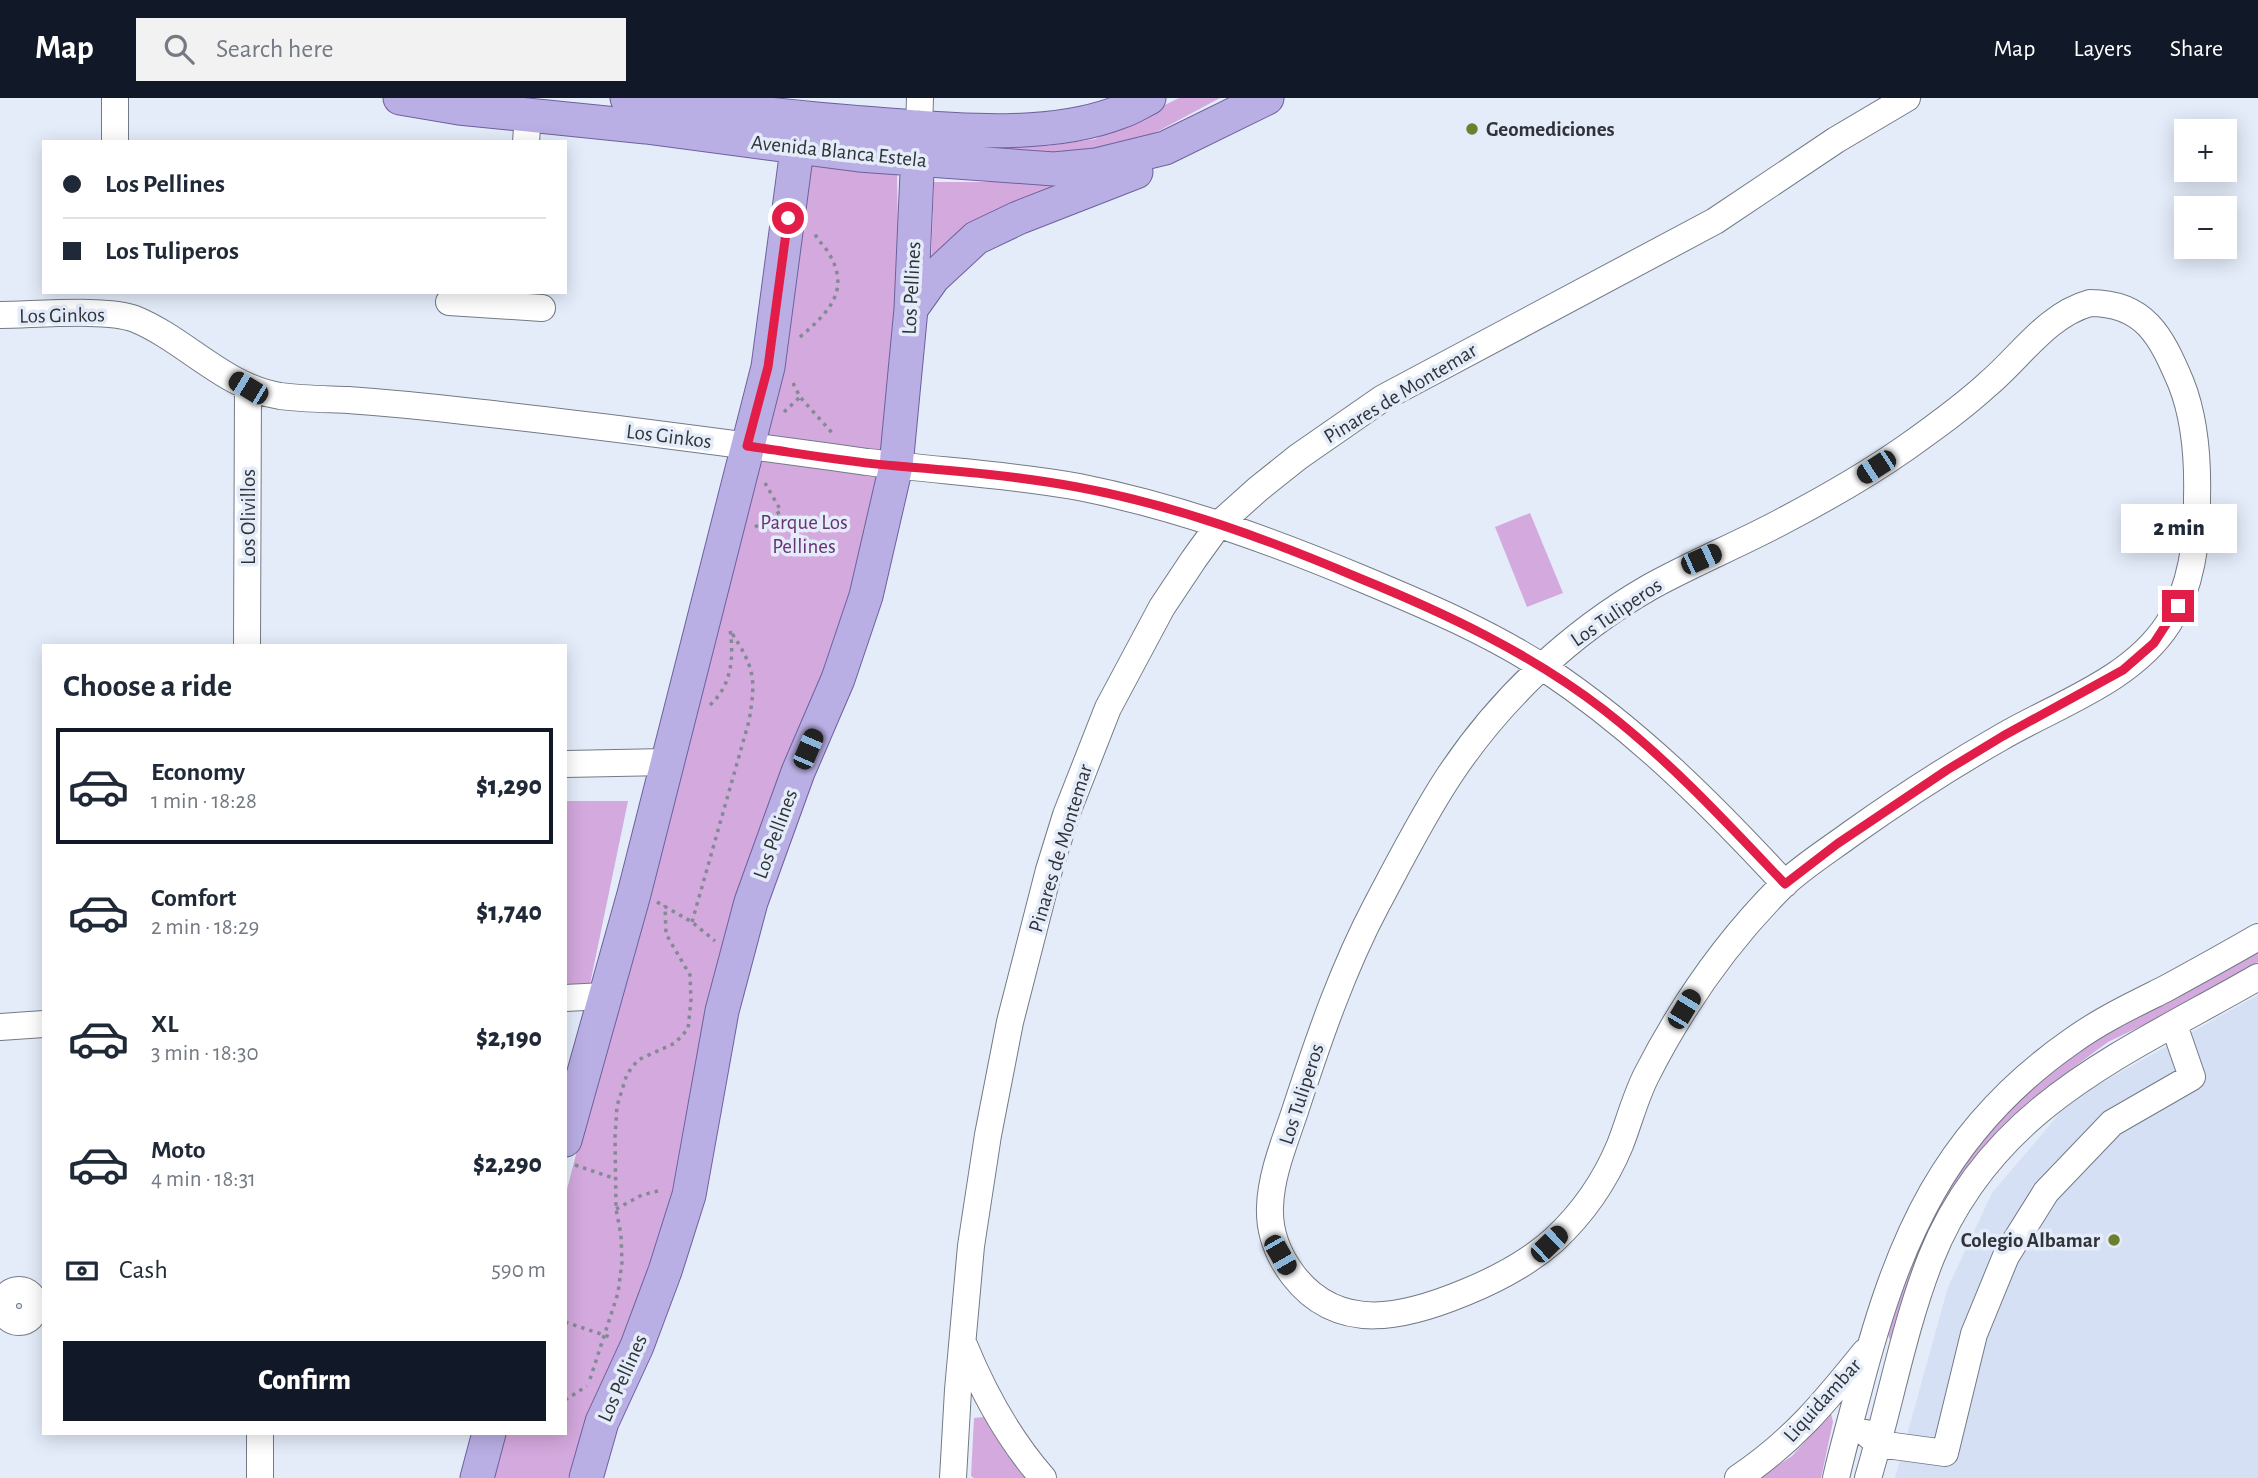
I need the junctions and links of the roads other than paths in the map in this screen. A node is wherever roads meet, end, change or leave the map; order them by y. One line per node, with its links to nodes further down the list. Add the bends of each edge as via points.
1 (115, 98): 10 (street)
2 (400, 98): 9 (main road, Avenida Blanca Estela, via 458,108)
3 (627, 98): 8 (main road, Avenida Blanca Estela)
4 (1149, 98): 7 (main road, Avenida Blanca Estela, via 1119,113 1048,128 1000,131)
5 (1267, 98): 11 (main road, Avenida Blanca Estela)
6 (1906, 98): 22 (street, Pinares de Montemar, via 1715,221 1382,398 1298,457)
7 (919, 113): 8 (main road, Avenida Blanca Estela); 12 (main road, Los Pellines)
8 (801, 122): 9 (main road, Avenida Blanca Estela); 12 (main road, Avenida Blanca Estela); 20 (main road, via 768,367)
9 (527, 128)
10 (115, 140)
11 (1184, 140): 12 (main road, Avenida Blanca Estela, via 1096,165 1054,169); 17 (main road, via 1148,168 976,238 940,270)
12 (917, 160): 17 (main road, Los Pellines)
13 (504, 299): 14 (street); 16 (street)
14 (449, 302)
15 (117, 303): 18 (street, Los Ginkos); 19 (street, Los Ginkos, via 136,320)
16 (542, 308)
17 (911, 309): 21 (main road, Los Pellines)
18 (0, 315)
19 (248, 388): 20 (street, Los Ginkos, via 279,396 411,405); 23 (street, Los Olivillos)
20 (747, 446): 21 (street, Los Ginkos); 25 (main road)
21 (896, 466): 22 (street, Los Ginkos, via 1079,487); 44 (main road, Los Pellines, via 866,596 838,679 765,858 736,957 709,1074 689,1195 666,1271 602,1422)
22 (1220, 523): 24 (street, Los Ginkos, via 1439,611); 36 (street, Pinares de Montemar, via 1134,657 1066,815 1010,1022 971,1246)
23 (247, 644)
24 (1542, 667): 27 (street, Los Ginkos, via 1651,748); 27 (street, Los Tuliperos, via 1478,735 1427,810 1363,931 1320,1036 1282,1149 1270,1205 1280,1255 1300,1284 1345,1312 1381,1317 1435,1305 1487,1283 1549,1244 1598,1188 1642,1085 1694,993); 27 (street, Los Tuliperos, via 1577,636 1644,590 1777,525 1897,454 1976,395 2058,316 2090,303 2124,307 2139,314 2171,360 2187,397 2196,454 2198,503 2192,564 2167,626 2123,670 1947,770)
25 (667, 762): 26 (street); 30 (main road)
26 (567, 764)
27 (1785, 884)
28 (2258, 937): 37 (street, via 2073,1040 1987,1115 1923,1206 1894,1270)
29 (2258, 977): 33 (street)
30 (605, 996): 31 (street); 35 (main road)
31 (567, 998)
32 (42, 1024): 34 (street)
33 (2174, 1025): 41 (street, via 2048,1101 1983,1168 1947,1224 1924,1276); 41 (street, via 2192,1077 2112,1123 2046,1192 2006,1256 1974,1334 1945,1453)
34 (0, 1027)
35 (567, 1132)
36 (962, 1341): 45 (street, Pinares de Montemar); 46 (street, via 992,1406)
37 (1871, 1345): 38 (street); 47 (street, Liquidambar, via 1818,1411)
38 (1861, 1384): 41 (street, via 1863,1431); 48 (street)
39 (260, 1435): 42 (street)
40 (488, 1435): 43 (main road)
41 (1879, 1444): 49 (street)
42 (260, 1478)
43 (477, 1478)
44 (586, 1478)
45 (953, 1478)
46 (1043, 1478)
47 (1738, 1478)
48 (1836, 1478)
49 (1868, 1478)

